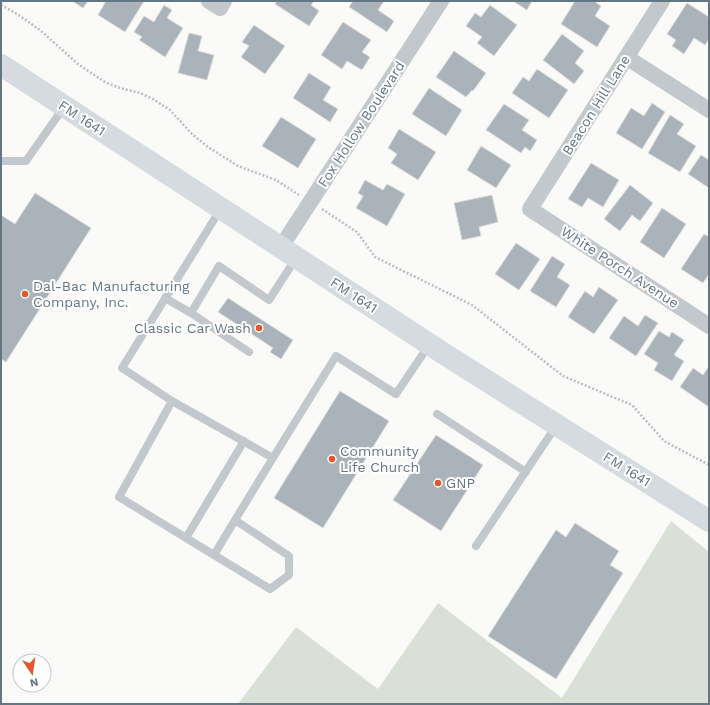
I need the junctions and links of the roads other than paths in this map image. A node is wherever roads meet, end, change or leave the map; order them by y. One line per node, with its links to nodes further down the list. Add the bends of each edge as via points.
1 (441, 1): 10 (street, Fox Hollow Boulevard, via 311,202)
2 (662, 1): 3 (street, Beacon Hill Lane)
3 (626, 57): 6 (street); 9 (street, Beacon Hill Lane)
4 (1, 65): 5 (main road, FM 1641 / FM 1641)
5 (64, 106): 7 (lane, via 26,160); 8 (main road, FM 1641 / FM 1641)
6 (709, 110)
7 (1, 161)
8 (221, 209): 10 (main road, FM 1641 / FM 1641); 11 (lane)
9 (530, 209): 13 (street, White Porch Avenue)
10 (289, 252): 12 (lane, via 269,300 219,266); 14 (main road, FM 1641 / FM 1641)
11 (165, 298): 12 (lane); 16 (lane, via 122,368)
12 (191, 313): 15 (lane)
13 (709, 326)
14 (430, 344): 18 (main road, FM 1641 / FM 1641); 20 (lane, via 396,394 336,356)
15 (249, 352)
16 (172, 401): 19 (lane); 24 (lane, via 119,497)
17 (437, 414): 21 (lane)
18 (557, 425): 21 (lane); 23 (main road, FM 1641 / FM 1641)
19 (244, 441): 20 (lane); 24 (lane)
20 (273, 458): 22 (lane)
21 (526, 472): 25 (lane)
22 (235, 520): 26 (lane); 26 (lane, via 289,556 289,575 270,589)
23 (709, 521)
24 (186, 538): 26 (lane)
25 (476, 546)
26 (214, 555)

